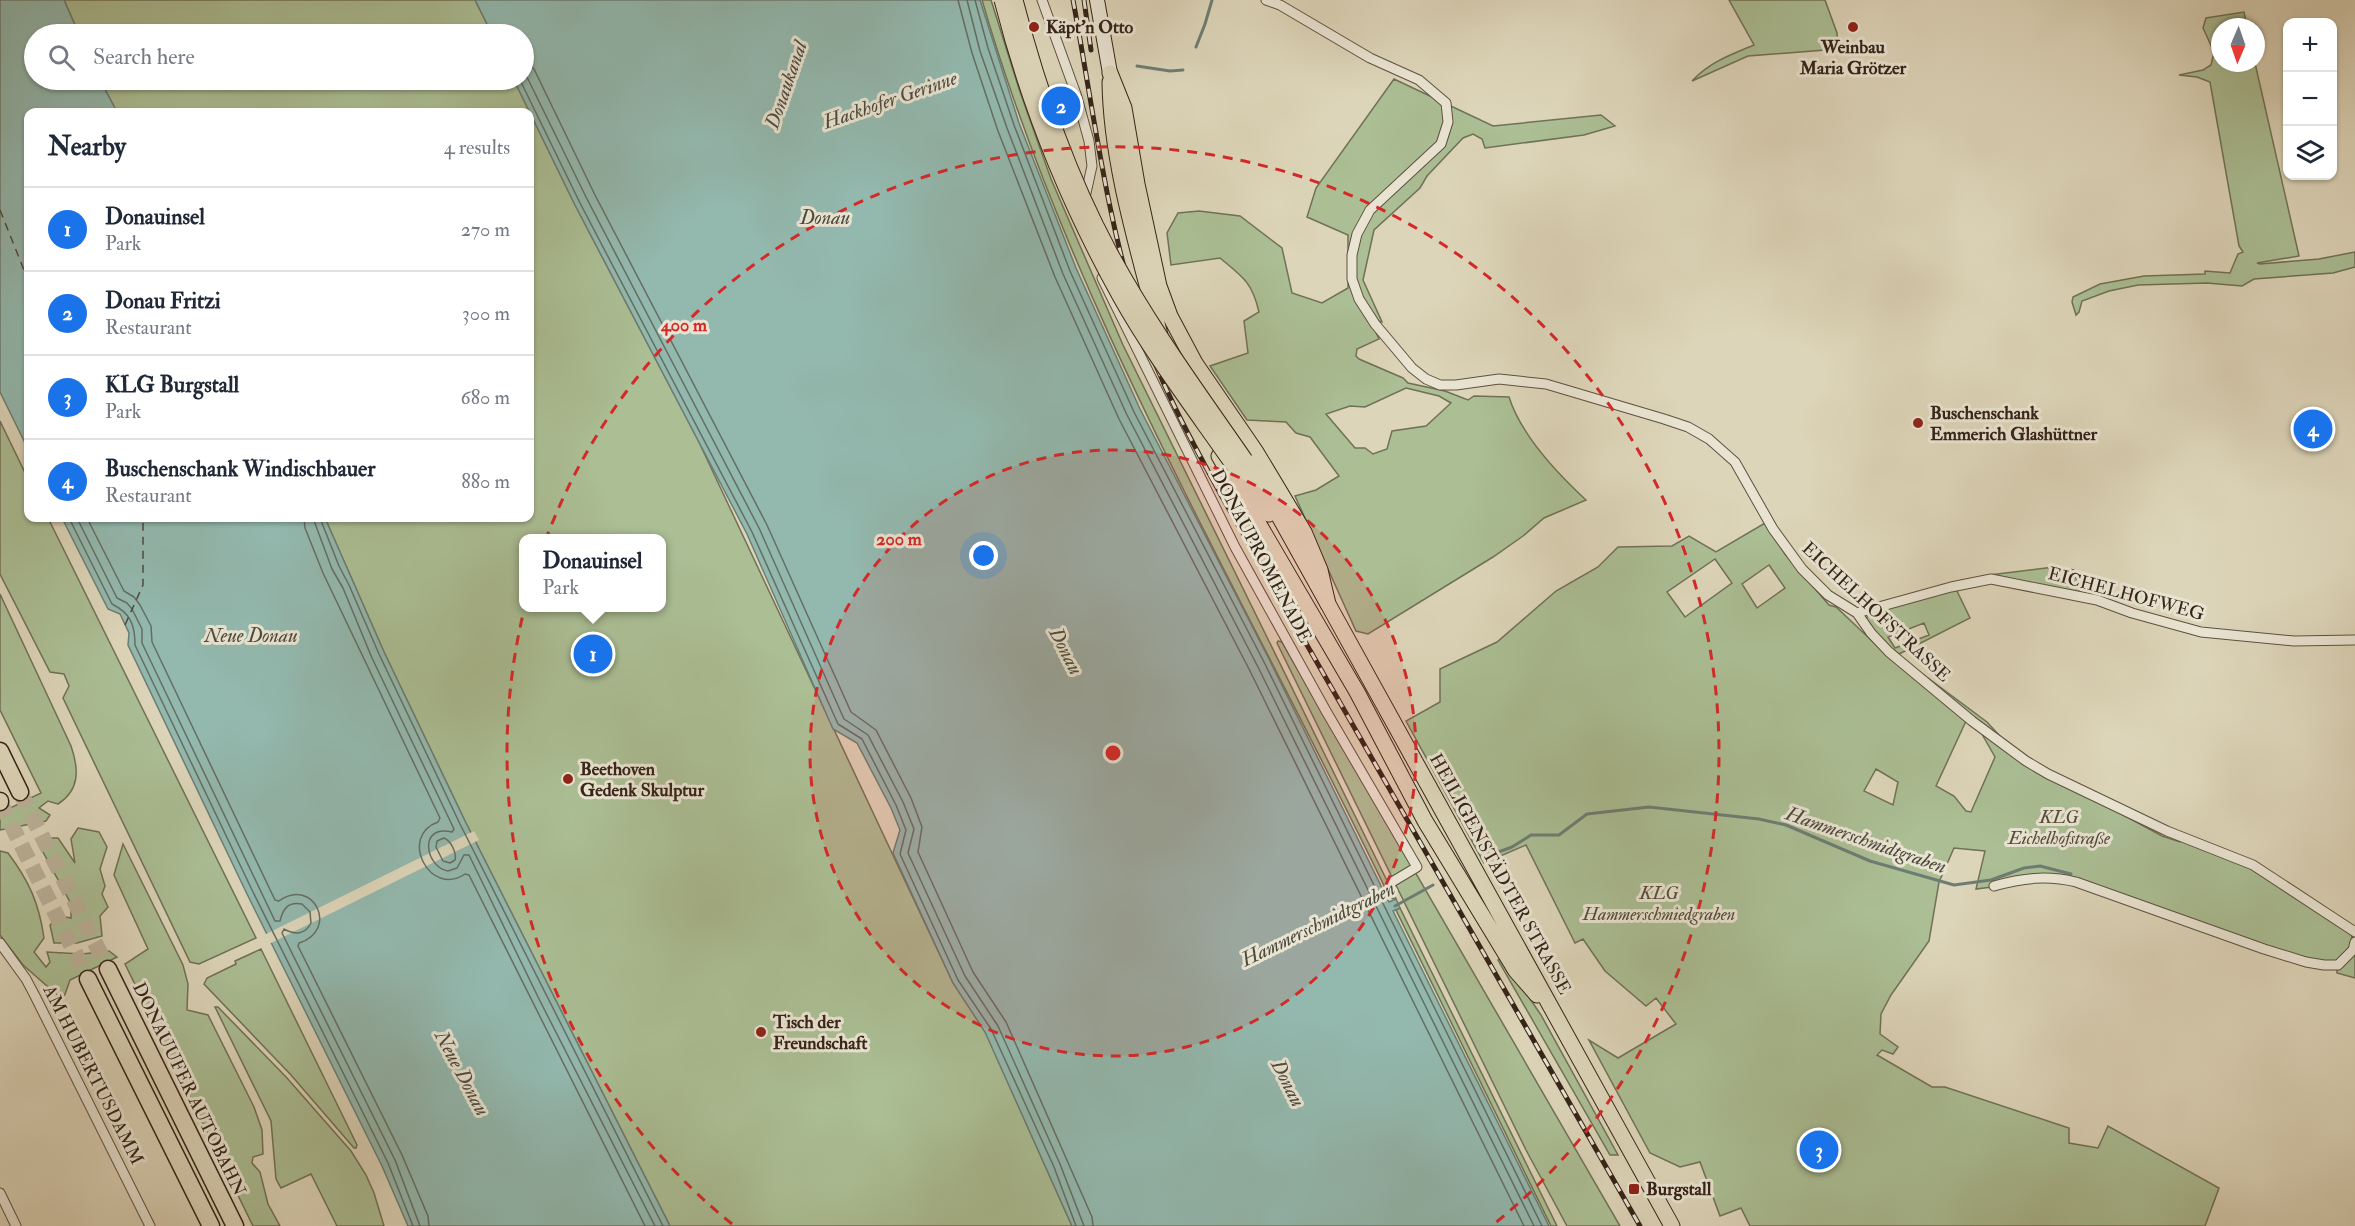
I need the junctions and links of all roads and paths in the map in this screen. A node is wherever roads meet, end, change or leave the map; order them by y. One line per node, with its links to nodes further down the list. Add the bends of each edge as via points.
1 (1002, 0): 8 (main road, bridge, via 1023,73 1065,188 1113,284 1234,466)
2 (1015, 0): 8 (main road, bridge, via 1048,108 1108,250 1155,328 1266,493)
3 (1042, 0): 14 (street, DONAUPROMENADE, via 1089,141 1092,166 1079,226 1087,247 1235,547 1417,867)
4 (1097, 0): 7 (main road)
5 (1266, 0): 6 (street, EICHELHOFSTRASSE)
6 (1283, 2): 10 (street, EICHELHOFSTRASSE, via 1370,58 1419,80 1446,103 1448,122 1441,144 1370,210 1357,234 1352,255 1352,279 1359,299 1412,368 1432,382 1448,386 1500,379 1546,384 1688,427 1735,462 1793,558 1828,594)
7 (1110, 73): 9 (main road, via 1124,108 1159,286 1170,316 1195,363 1304,531 1320,570); 21 (main road, via 1111,108 1128,206 1160,336 1184,396 1323,633 1425,821 1516,971)
8 (1292, 542): 9 (main road, HEILIGENSTÄDTER STRASSE)
9 (1328, 604): 21 (main road, HEILIGENSTÄDTER STRASSE)
10 (1857, 613): 11 (street, EICHELHOFWEG, via 1991,579 2097,600 2201,632 2294,641); 16 (street, EICHELHOFSTRASSE, via 1871,633 1912,672 2026,761 2133,816 2253,865)
11 (2355, 640)
12 (0, 751): 13 (highway)
13 (20, 792)
14 (1392, 882)
15 (1994, 886): 17 (street, via 2043,877 2076,882 2264,949 2324,965 2337,965 2353,950)
16 (2355, 933)
17 (2355, 942)
18 (0, 943): 24 (street, AM HUBERTUSDAMM, via 26,979)
19 (108, 969): 26 (highway, DONAUUFER AUTOBAHN)
20 (88, 979): 25 (highway)
21 (1559, 1021): 27 (main road, HEILIGENSTÄDTER STRASSE)
22 (0, 1193): 23 (street)
23 (16, 1226)
24 (150, 1226)
25 (211, 1226)
26 (235, 1226)
27 (1672, 1226)

